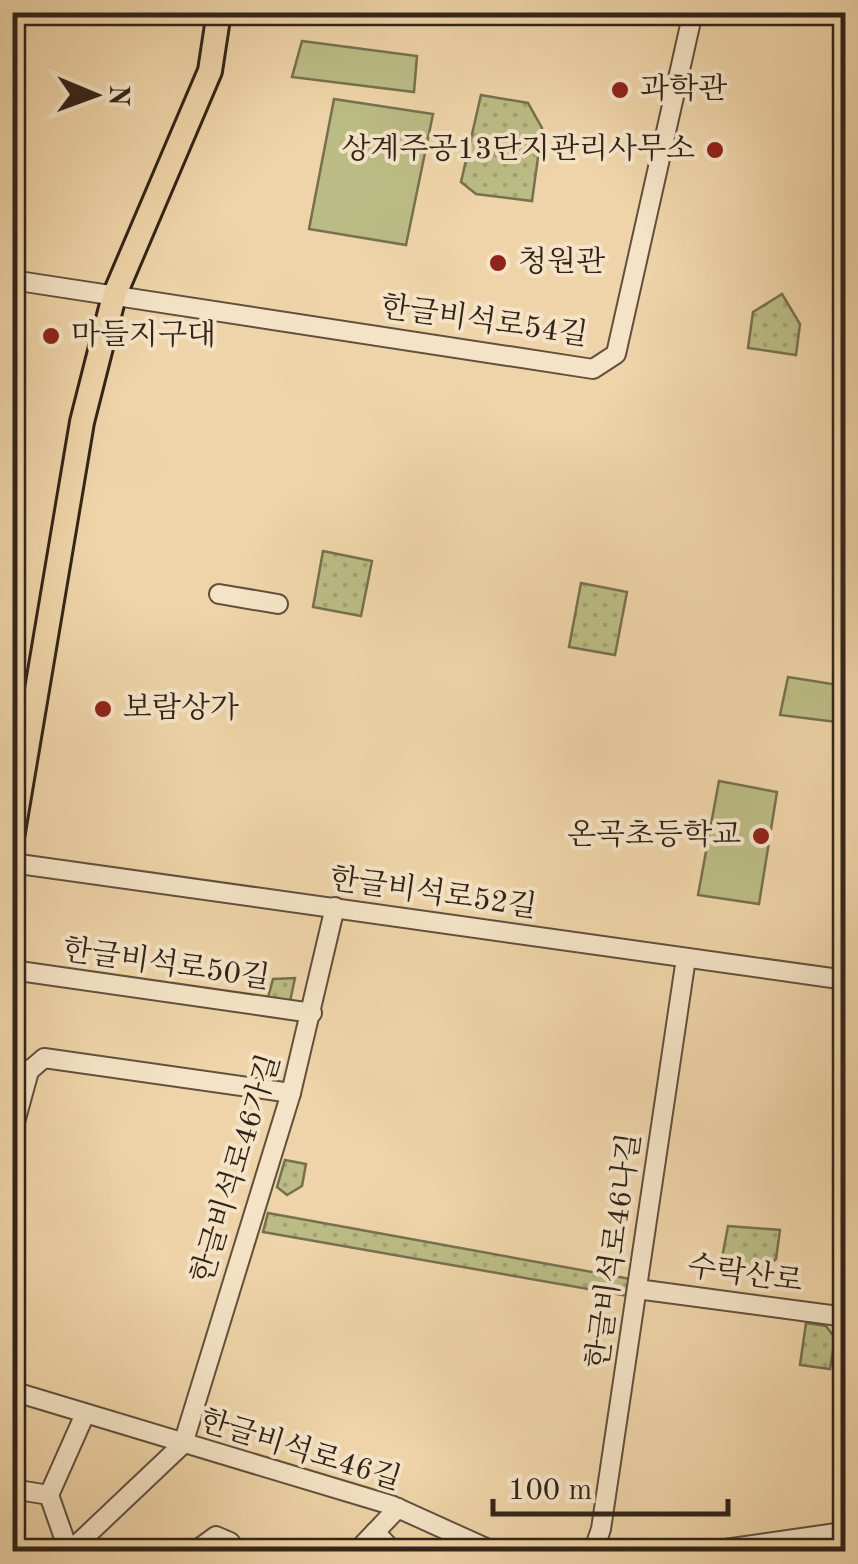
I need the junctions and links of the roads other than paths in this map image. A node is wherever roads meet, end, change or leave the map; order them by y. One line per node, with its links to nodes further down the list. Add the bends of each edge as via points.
1 (219, 12): 4 (main road, via 210,71)
2 (693, 12): 4 (street, 한글비석로54길, via 616,354 593,369)
3 (12, 280): 4 (street, 한글비석로54길)
4 (114, 296): 7 (main road, via 82,422)
5 (219, 594): 6 (street)
6 (278, 604)
7 (12, 838)
8 (12, 863): 9 (street, 한글비석로52길)
9 (335, 908): 10 (street, 한글비석로52길); 13 (street, 한글비석로46가길)
10 (686, 958): 12 (street, 한글비석로52길); 17 (street, 한글비석로46나길)
11 (12, 970): 13 (street, 한글비석로50길)
12 (846, 980)
13 (312, 1013): 15 (street, 한글비석로46가길)
14 (21, 1068): 15 (street, via 44,1058); 16 (street)
15 (291, 1093): 21 (street, 한글비석로46가길)
16 (12, 1132)
17 (637, 1288): 18 (street, 수락산로); 33 (street, 한글비석로46나길)
18 (846, 1317)
19 (12, 1392): 20 (street, 한글비석로46길)
20 (85, 1414): 21 (street, 한글비석로46길); 23 (street)
21 (183, 1444): 24 (street, 한글비석로46길); 27 (street)
22 (12, 1489): 23 (street)
23 (49, 1496): 27 (street)
24 (398, 1508): 26 (street); 32 (street, 한글비석로46길)
25 (844, 1524): 34 (street); 35 (street)
26 (375, 1532): 30 (street); 31 (street)
27 (69, 1552)
28 (194, 1552): 29 (street, via 216,1536)
29 (237, 1552)
30 (356, 1552)
31 (394, 1552)
32 (495, 1552)
33 (593, 1552)
34 (704, 1552)
35 (836, 1552)

